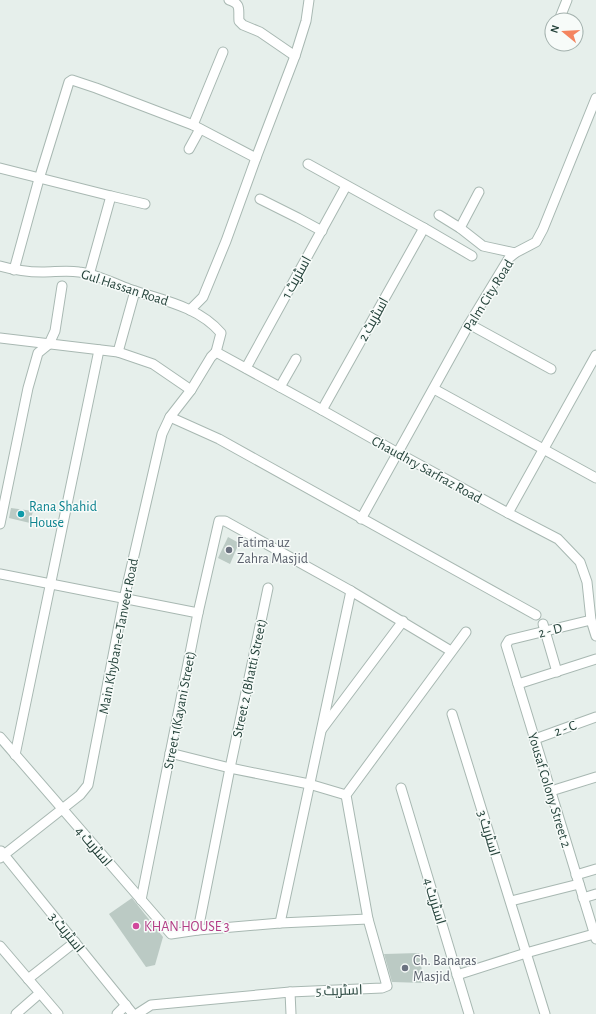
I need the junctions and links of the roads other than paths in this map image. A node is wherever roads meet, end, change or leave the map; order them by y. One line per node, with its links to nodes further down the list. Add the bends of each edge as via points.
1 (229, 0): 6 (street, via 236,2 239,21 243,25 260,32)
2 (309, 0): 6 (street, via 306,21)
3 (567, 0): 4 (street)
4 (562, 12)
5 (224, 52): 8 (street)
6 (295, 56): 10 (street)
7 (596, 98): 23 (street, Palm City Road, via 543,229 536,242)
8 (196, 127): 9 (street); 10 (street); 13 (street, via 72,80 69,82)
9 (189, 150)
10 (256, 158): 30 (street, via 203,296)
11 (308, 164): 14 (street)
12 (0, 168): 13 (street)
13 (39, 179): 16 (street); 26 (street)
14 (346, 186): 20 (street); 22 (street, اسٹریٹ 1)
15 (478, 192): 21 (street)
16 (111, 196): 18 (street); 27 (street)
17 (260, 199): 22 (street)
18 (145, 204)
19 (439, 215): 21 (street)
20 (424, 228): 24 (street); 44 (street, اسٹریٹ 2)
21 (460, 228): 23 (street, via 483,246)
22 (322, 231): 39 (street, اسٹریٹ 1)
23 (515, 253): 31 (street, Palm City Road, via 509,258)
24 (472, 256)
25 (0, 266): 26 (street, Gul Hassan Road)
26 (14, 270): 27 (street, Gul Hassan Road, via 65,270)
27 (89, 275): 29 (street, Gul Hassan Road)
28 (62, 286): 33 (street, via 55,331)
29 (136, 291): 30 (street, Gul Hassan Road, via 171,301); 35 (street)
30 (190, 310): 36 (street, Gul Hassan Road, via 213,324 221,334)
31 (469, 324): 40 (street); 43 (street, Palm City Road)
32 (0, 338): 33 (street)
33 (50, 344): 34 (street); 51 (street, via 38,353 28,388)
34 (99, 350): 35 (street); 53 (street)
35 (118, 352): 41 (street, via 153,364)
36 (216, 352): 39 (street, Chaudhry Sarfraz Road); 41 (street, Main Khyban-e-Tanveer Road)
37 (596, 355): 46 (street)
38 (296, 359): 42 (street)
39 (246, 368): 42 (street, Chaudhry Sarfraz Road)
40 (552, 369)
41 (192, 387): 45 (street, Main Khyban-e-Tanveer Road)
42 (280, 387): 44 (street, Chaudhry Sarfraz Road)
43 (434, 389): 46 (street); 47 (street, Palm City Road)
44 (322, 410): 47 (street, Chaudhry Sarfraz Road)
45 (170, 416): 50 (street, via 219,439); 56 (street, Main Khyban-e-Tanveer Road, via 156,454)
46 (544, 449): 48 (street); 49 (street)
47 (398, 453): 49 (street, Chaudhry Sarfraz Road); 50 (street, Palm City Road)
48 (596, 478)
49 (508, 513): 59 (street, Chaudhry Sarfraz Road, via 558,539 580,562 588,582)
50 (361, 519): 58 (street)
51 (0, 524)
52 (0, 574): 53 (street)
53 (50, 584): 56 (street); 75 (street)
54 (268, 588): 76 (street, Street 2 (Bhatti Street))
55 (351, 591): 57 (street, Street 1(Kayani Street), via 225,521 219,521); 60 (street); 71 (street)
56 (124, 599): 57 (street); 82 (street, Main Khyban-e-Tanveer Road, via 88,785)
57 (198, 613): 74 (street, Street 1(Kayani Street))
58 (536, 615)
59 (591, 620): 61 (street, 2 - D); 63 (street, Chaudhry Sarfraz Road)
60 (403, 621): 65 (street); 71 (street)
61 (544, 627): 64 (street, 2 - D); 67 (street)
62 (466, 632): 65 (street)
63 (596, 636)
64 (509, 640): 68 (street, Yousaf Colony Street 2, via 506,645)
65 (451, 651): 81 (street)
66 (596, 660): 67 (street)
67 (556, 672): 68 (street)
68 (518, 684): 73 (street, Yousaf Colony Street 2)
69 (452, 714): 89 (street, اسٹریٹ 3)
70 (596, 717): 73 (street, 2 - C)
71 (320, 732): 78 (street)
72 (0, 737): 75 (street, اسٹریٹ 4)
73 (535, 739): 80 (street, Yousaf Colony Street 2)
74 (170, 753): 76 (street); 88 (street, Street 1(Kayani Street))
75 (15, 755): 82 (street, اسٹریٹ 4)
76 (230, 768): 78 (street); 92 (street, Street 2 (Bhatti Street))
77 (596, 777): 80 (street)
78 (309, 784): 81 (street); 91 (street)
79 (401, 788): 97 (street, اسٹریٹ 4)
80 (551, 791): 85 (street, Yousaf Colony Street 2)
81 (346, 795): 90 (street)
82 (62, 809): 83 (street, Main Khyban-e-Tanveer Road); 88 (street, اسٹریٹ 4)
83 (1, 855): 94 (street, اسٹریٹ 3)
84 (596, 869): 85 (street)
85 (578, 879): 87 (street, Yousaf Colony Street 2); 89 (street)
86 (596, 894): 87 (street)
87 (583, 898): 93 (street, Yousaf Colony Street 2)
88 (141, 900): 92 (street, اسٹریٹ 4, via 171,934)
89 (510, 901): 96 (street, اسٹریٹ 3)
90 (368, 919): 91 (street); 99 (street, اسٹریٹ 5, via 387,986)
91 (280, 924): 92 (street)
92 (198, 930)
93 (595, 937): 96 (street)
94 (75, 942): 98 (street); 101 (street, اسٹریٹ 3)
95 (0, 946): 98 (street)
96 (526, 952): 97 (street); 109 (street, اسٹریٹ 3)
97 (457, 975): 108 (street, اسٹریٹ 4)
98 (28, 979): 100 (street)
99 (290, 992): 106 (street, via 151,1005); 107 (street)
100 (40, 993): 102 (street); 103 (street)
101 (126, 1005): 104 (street); 105 (street, اسٹریٹ 3)
102 (16, 1014)
103 (58, 1014)
104 (116, 1014)
105 (133, 1014)
106 (137, 1014)
107 (291, 1014)
108 (469, 1014)
109 (545, 1014)

